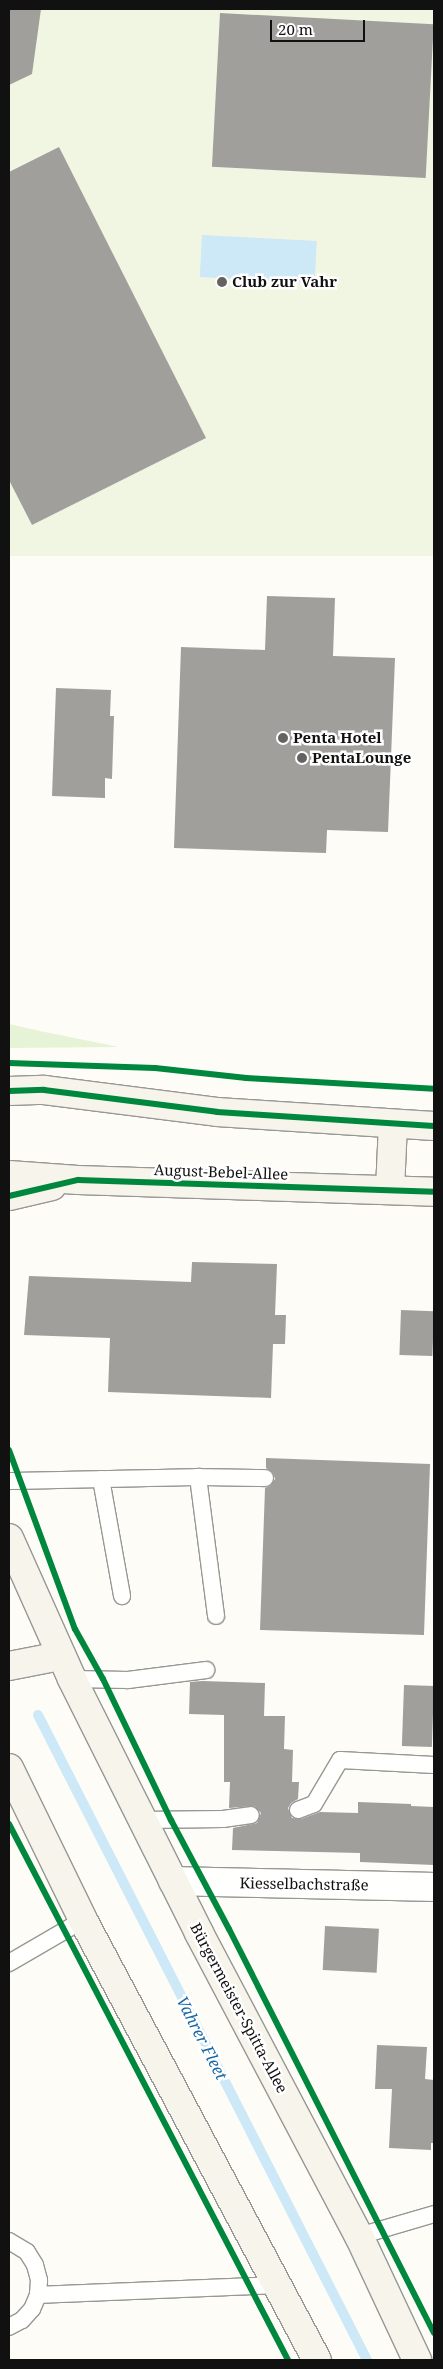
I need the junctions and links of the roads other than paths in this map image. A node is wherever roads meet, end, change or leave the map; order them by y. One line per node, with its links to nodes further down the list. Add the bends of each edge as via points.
1 (9, 1092): 2 (main road, via 44,1090 217,1112)
2 (393, 1124): 3 (main road); 6 (main road)
3 (434, 1126)
4 (9, 1175): 5 (main road, August-Bebel-Allee)
5 (78, 1180): 6 (main road, August-Bebel-Allee); 8 (main road, August-Bebel-Allee)
6 (390, 1190): 7 (main road, August-Bebel-Allee)
7 (434, 1192)
8 (9, 1196)
9 (198, 1477): 10 (lane); 11 (lane); 15 (lane)
10 (265, 1478)
11 (101, 1479): 12 (lane); 14 (lane)
12 (9, 1480)
13 (9, 1538): 17 (main road, Bürgermeister-Spitta-Allee)
14 (122, 1596)
15 (216, 1616)
16 (9, 1666): 17 (main road)
17 (66, 1668): 18 (lane, via 128,1680); 23 (main road, Bürgermeister-Spitta-Allee)
18 (206, 1670)
19 (434, 1765): 21 (lane, via 340,1760 314,1804)
20 (9, 1768): 26 (main road)
21 (298, 1810)
22 (251, 1815): 23 (lane, via 223,1819)
23 (142, 1820): 24 (main road, Bürgermeister-Spitta-Allee)
24 (173, 1881): 25 (street, Kiesselbachstraße); 29 (main road, Bürgermeister-Spitta-Allee)
25 (434, 1888)
26 (83, 1920): 27 (lane); 31 (main road)
27 (9, 1963)
28 (434, 2214): 29 (lane)
29 (359, 2236): 35 (main road, Bürgermeister-Spitta-Allee)
30 (9, 2241): 32 (lane, via 27,2252 35,2265)
31 (277, 2285): 32 (lane); 34 (main road)
32 (38, 2295): 33 (lane, via 27,2315)
33 (9, 2328)
34 (317, 2360)
35 (417, 2360)

